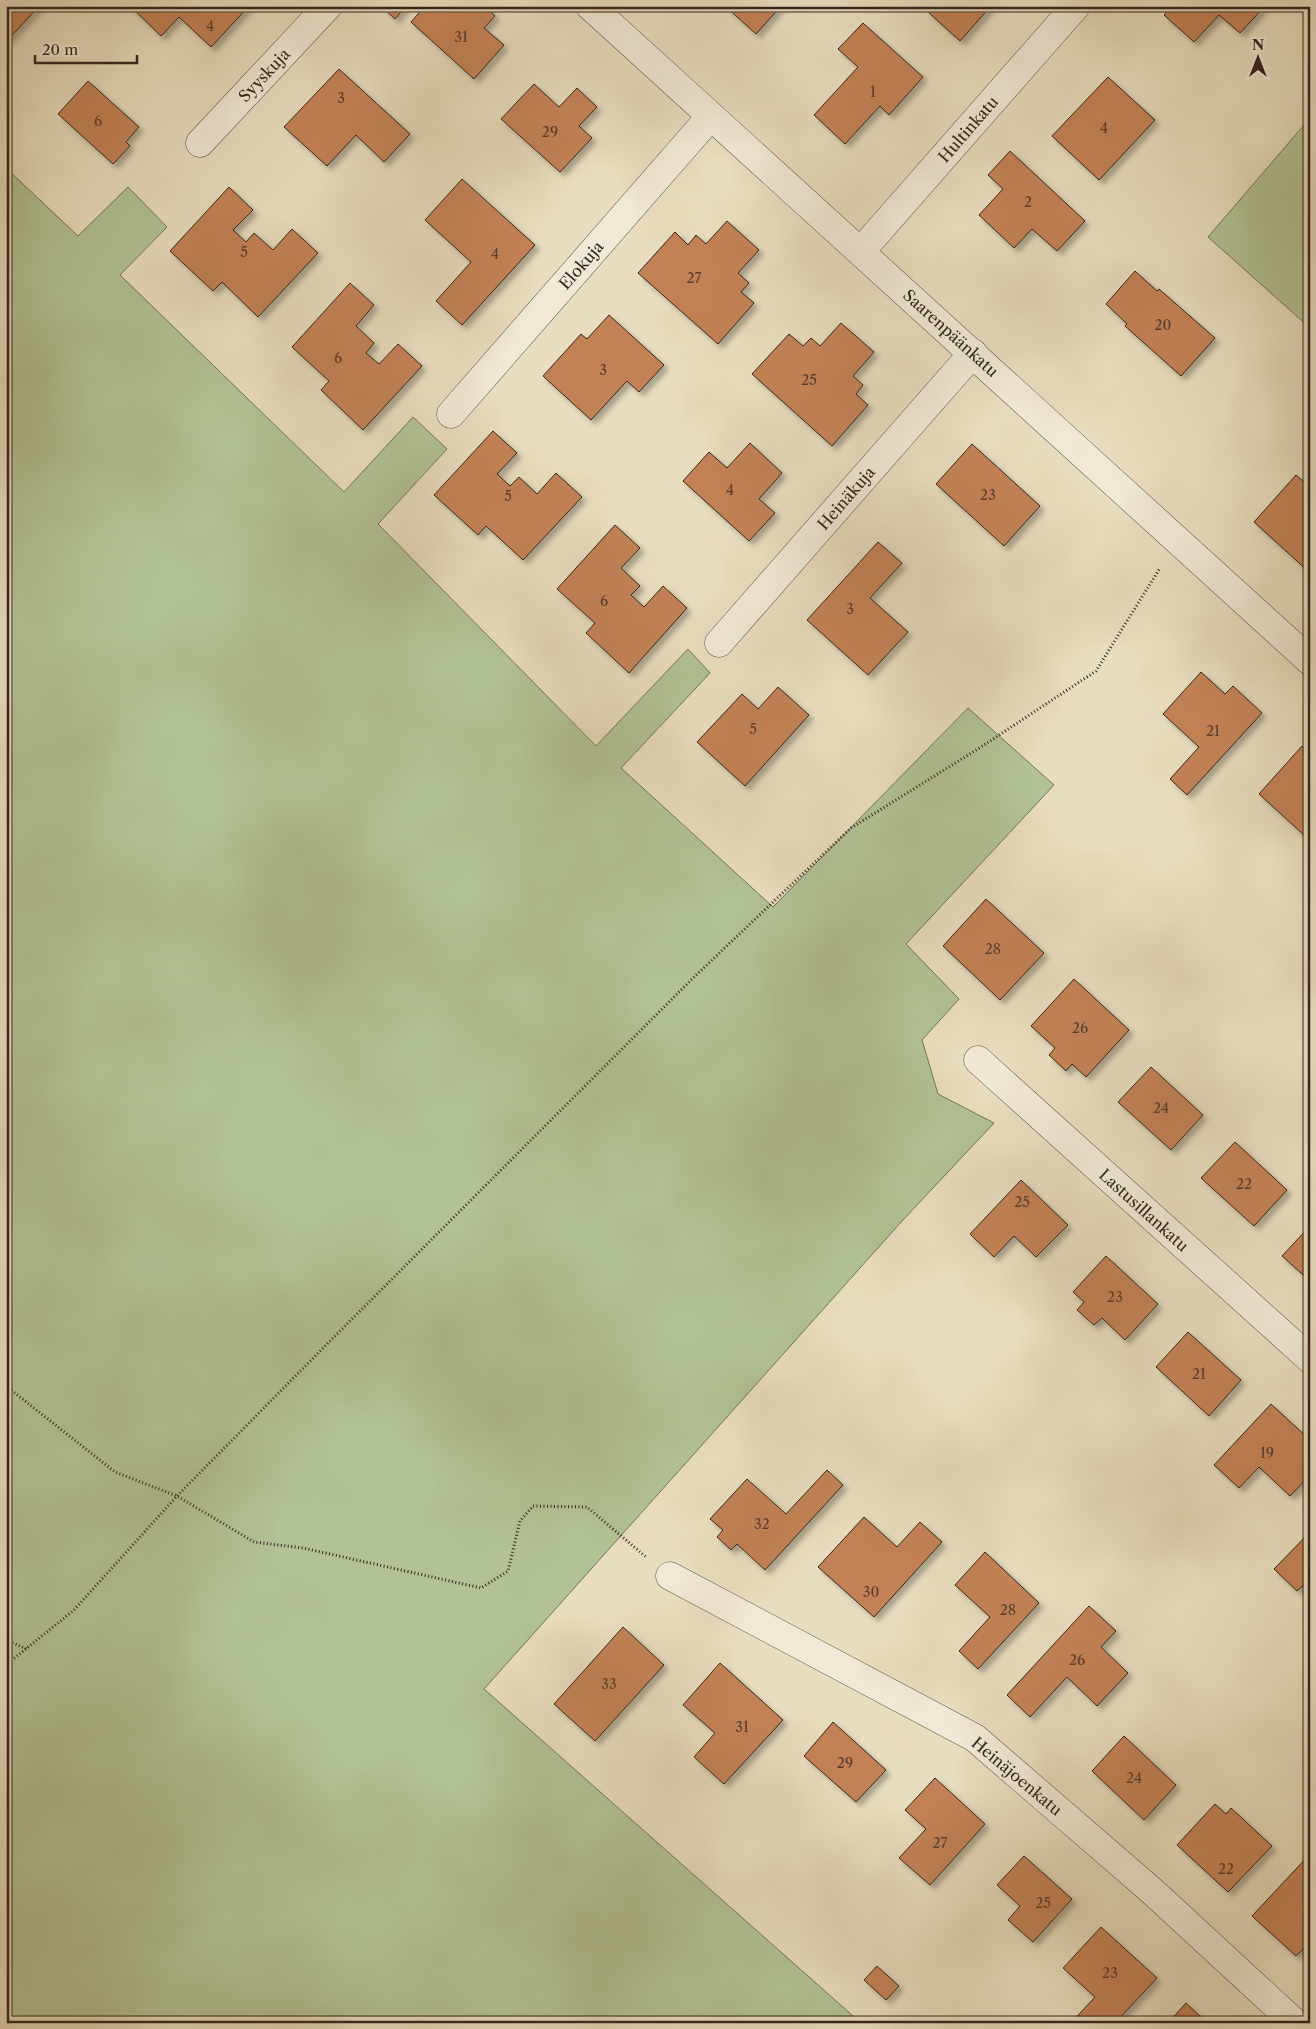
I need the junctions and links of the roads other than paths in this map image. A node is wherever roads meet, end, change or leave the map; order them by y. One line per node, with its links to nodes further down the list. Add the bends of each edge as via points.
1 (328, 6): 5 (street, Syyskuja)
2 (590, 6): 4 (street, Saarenpäänkatu)
3 (1076, 6): 6 (street, Hultinkatu)
4 (711, 116): 6 (street, Saarenpäänkatu); 8 (street, Elokuja)
5 (200, 143)
6 (861, 251): 7 (street, Saarenpäänkatu)
7 (973, 353): 9 (street, Heinäkuja); 10 (street, Saarenpäänkatu)
8 (451, 414)
9 (719, 643)
10 (1310, 661)
11 (978, 1060): 12 (street, Lastusillankatu)
12 (1310, 1359)
13 (670, 1576): 14 (street, Heinäjoenkatu, via 975,1738 1152,1891)
14 (1295, 2023)

